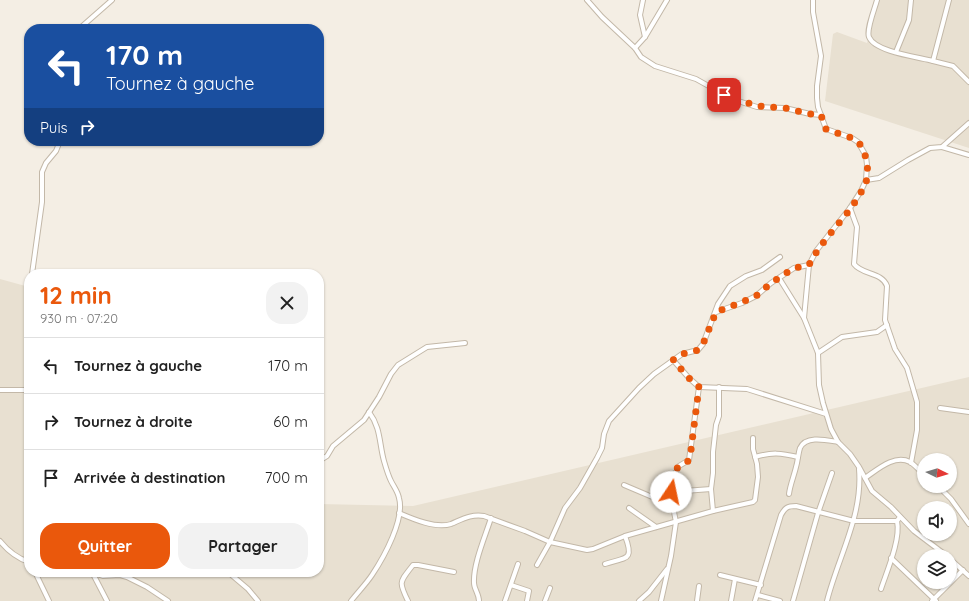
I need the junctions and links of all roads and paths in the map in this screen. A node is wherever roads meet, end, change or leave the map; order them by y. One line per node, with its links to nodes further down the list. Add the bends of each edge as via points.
1 (112, 0): 9 (street)
2 (587, 0): 11 (street)
3 (643, 0): 10 (street, via 640,15)
4 (667, 0): 10 (street)
5 (813, 0): 15 (street, via 821,56 817,86)
6 (877, 0): 12 (street, via 868,30 869,37 881,47)
7 (911, 0): 12 (street, via 909,20)
8 (950, 0): 13 (street)
9 (85, 24)
10 (645, 37): 11 (street)
11 (635, 48): 15 (street, via 641,57 656,66 696,79 732,99 757,106)
12 (896, 52): 13 (street)
13 (933, 60): 14 (street, via 953,66)
14 (969, 82)
15 (821, 115): 20 (street, via 826,129 858,142 867,161)
16 (969, 123): 18 (street)
17 (58, 146): 24 (street, via 42,172 42,202)
18 (942, 147): 19 (street); 20 (street, via 932,147 879,178)
19 (969, 155)
20 (866, 180): 21 (street)
21 (850, 208): 23 (street, via 816,251); 28 (street, via 856,227 854,264 857,268 881,277 885,282)
22 (780, 257): 26 (street, via 762,270 730,286 718,304)
23 (809, 265): 25 (street, via 794,268); 27 (street)
24 (33, 269)
25 (779, 278): 26 (street, via 756,296); 27 (street)
26 (716, 312): 31 (street, via 698,350 682,354)
27 (804, 318): 30 (street)
28 (887, 325): 30 (street, via 877,332 842,336); 45 (street, via 895,349 907,368 917,402 917,430)
29 (464, 342): 37 (street, via 427,347 398,365)
30 (818, 353): 39 (street, via 819,385)
31 (673, 360): 32 (street); 68 (street, via 639,388 609,421 602,448 580,488 565,508)
32 (699, 387): 33 (street); 52 (street, via 689,460 676,470)
33 (719, 388): 39 (street, via 747,389); 51 (street, via 719,416 713,452)
34 (0, 390): 35 (street)
35 (24, 390)
36 (940, 408): 38 (street)
37 (369, 412): 44 (street, via 364,420 333,446); 59 (street, via 378,427 390,480 399,498)
38 (969, 412)
39 (826, 414): 41 (street)
40 (753, 438): 42 (street)
41 (838, 442): 43 (street, via 807,441 800,449); 46 (street)
42 (755, 457): 43 (street, via 768,453); 57 (street, via 758,477 755,500)
43 (798, 457): 54 (street)
44 (324, 458)
45 (911, 462): 47 (street); 49 (street, via 892,461)
46 (859, 467): 49 (street); 62 (street, via 860,480)
47 (917, 468)
48 (832, 473): 58 (street)
49 (865, 478): 61 (street, via 872,491 891,507)
50 (624, 485): 55 (street, via 657,500)
51 (711, 489): 52 (street); 57 (street)
52 (671, 492): 55 (street)
53 (945, 493): 64 (street)
54 (789, 494)
55 (672, 502): 63 (street)
56 (629, 508): 65 (street)
57 (713, 511): 63 (street)
58 (818, 513): 62 (street); 87 (street, via 796,506 784,508); 109 (street)
59 (399, 514): 60 (street, via 434,524 451,524 477,515); 97 (street, via 398,523 384,555)
60 (491, 518): 68 (street); 99 (street, via 474,575)
61 (899, 519): 62 (street); 69 (street); 70 (street, via 899,529)
62 (854, 521): 110 (street, via 835,571)
63 (676, 522): 65 (street); 76 (street)
64 (969, 524)
65 (656, 527): 66 (street)
66 (625, 536): 68 (street, via 587,550); 73 (street, via 628,556)
67 (0, 541): 71 (street, via 6,549)
68 (550, 542): 74 (street)
69 (938, 549)
70 (891, 558): 90 (street); 92 (street)
71 (24, 560)
72 (518, 564): 86 (street)
73 (605, 564)
74 (536, 565)
75 (957, 565): 77 (street)
76 (667, 569): 103 (street); 104 (street)
77 (963, 570): 80 (street); 92 (street)
78 (454, 572): 98 (street, via 413,565 401,581)
79 (720, 575): 85 (street)
80 (969, 576)
81 (37, 577): 93 (street)
82 (95, 577): 94 (street)
83 (127, 577): 95 (street)
84 (234, 577): 96 (street)
85 (735, 579): 87 (street); 106 (street)
86 (511, 585): 100 (street); 101 (street, via 529,592)
87 (761, 585): 91 (street)
88 (699, 586): 105 (street)
89 (550, 588): 102 (street)
90 (881, 589)
91 (758, 595): 107 (street); 108 (street)
92 (934, 600)
93 (49, 601)
94 (107, 601)
95 (168, 601)
96 (258, 601)
97 (352, 601)
98 (408, 601)
99 (479, 601)
100 (505, 601)
101 (527, 601)
102 (546, 601)
103 (639, 601)
104 (662, 601)
105 (697, 601)
106 (731, 601)
107 (755, 601)
108 (780, 601)
109 (793, 601)
110 (827, 601)

